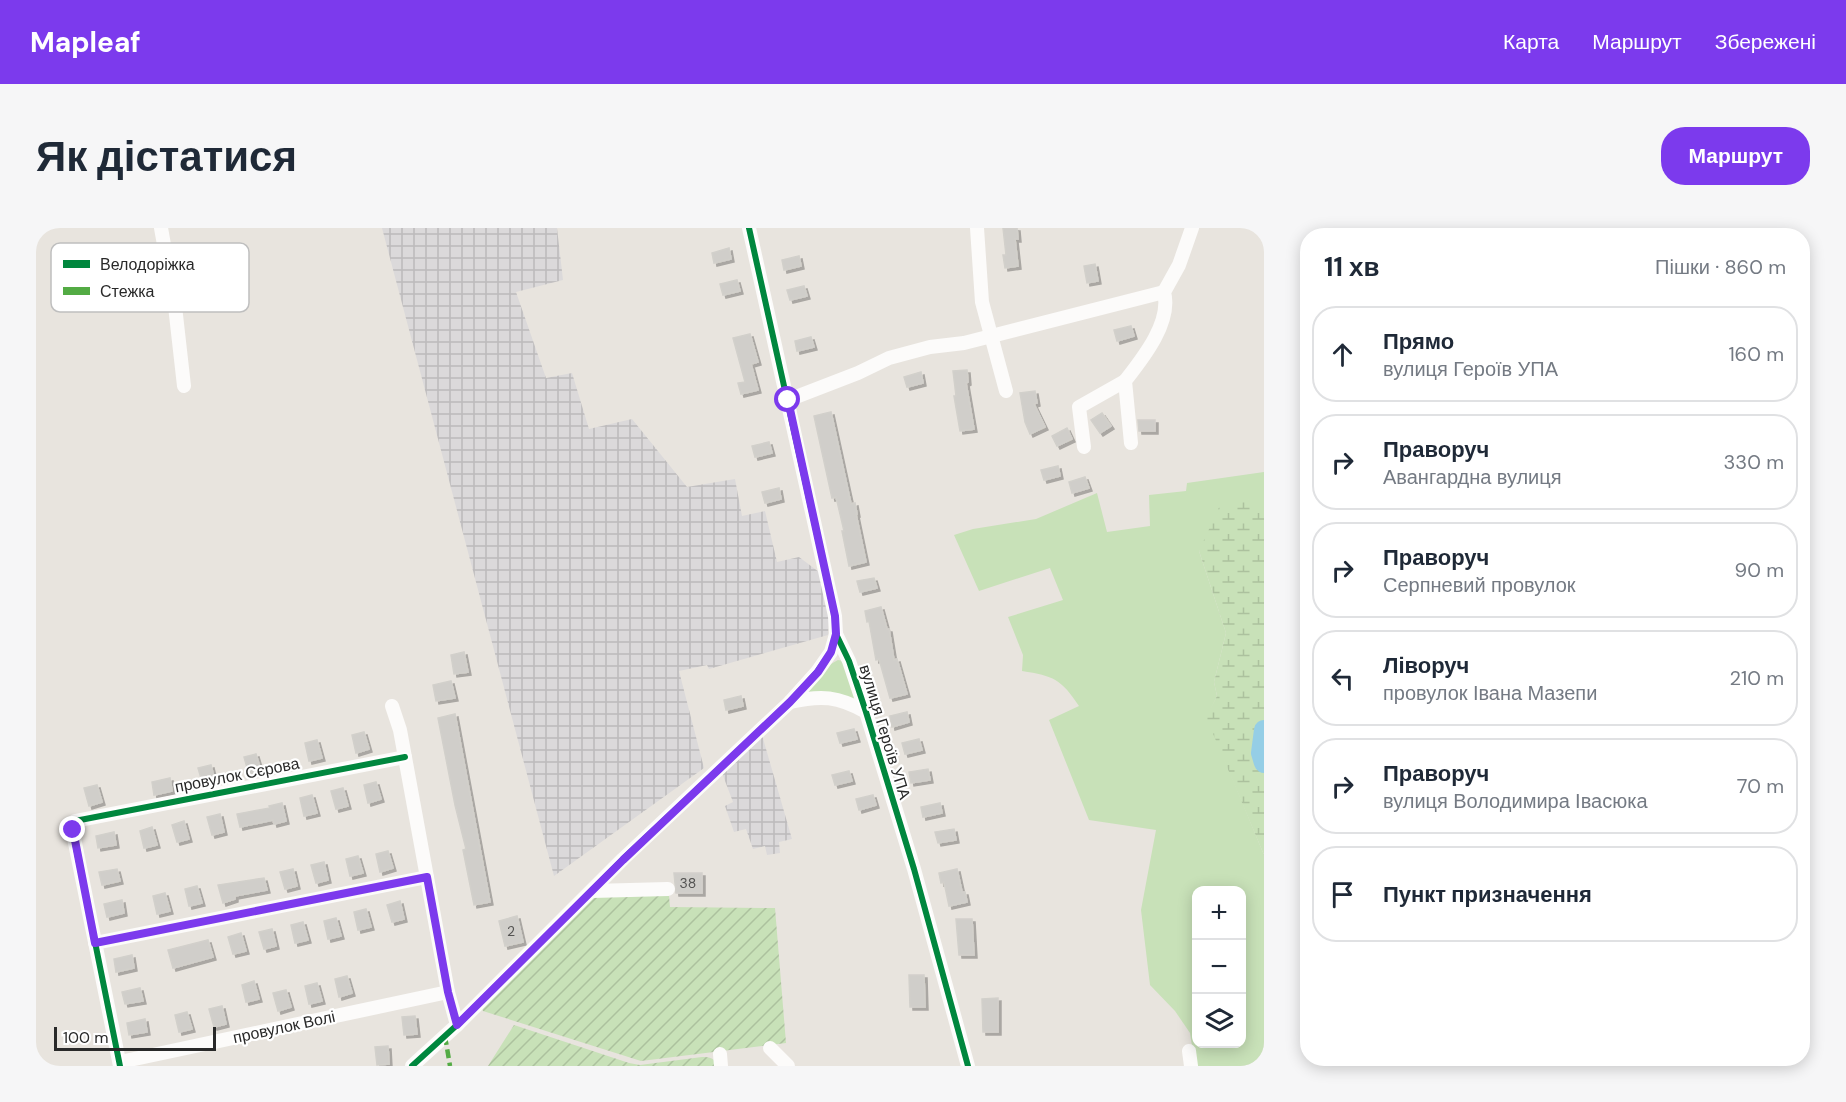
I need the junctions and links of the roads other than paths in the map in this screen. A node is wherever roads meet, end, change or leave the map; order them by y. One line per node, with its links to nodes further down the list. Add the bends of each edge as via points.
1 (161, 228): 5 (street)
2 (749, 228): 12 (street, вулиця Героїв УПА)
3 (977, 228): 8 (street, via 982,302)
4 (1192, 228): 6 (street)
5 (164, 243)
6 (1164, 292): 8 (street); 9 (street, via 1167,304 1155,340)
7 (176, 312): 10 (street)
8 (992, 335): 11 (street); 12 (street, via 889,358)
9 (1125, 381): 13 (street); 14 (street, via 1078,407)
10 (184, 386)
11 (1006, 391)
12 (788, 400): 15 (street, вулиця Героїв УПА)
13 (1131, 443)
14 (1084, 447)
15 (836, 634): 16 (street, via 831,652 818,672); 18 (street, вулиця Героїв УПА)
16 (790, 702): 18 (street, via 813,696 832,698); 22 (street)
17 (392, 706): 19 (street)
18 (866, 712): 31 (street, вулиця Героїв УПА)
19 (405, 757): 20 (street); 23 (street, провулок Сєрова, via 75,821 74,838)
20 (427, 877): 23 (street); 24 (street)
21 (668, 889): 22 (street)
22 (592, 891): 25 (street)
23 (95, 943): 28 (street)
24 (448, 992): 25 (street); 28 (street, провулок Волі)
25 (457, 1025): 29 (street)
26 (770, 1047): 30 (street)
27 (1189, 1051): 32 (street)
28 (120, 1064)
29 (412, 1066)
30 (788, 1066)
31 (968, 1066)
32 (1191, 1066)

